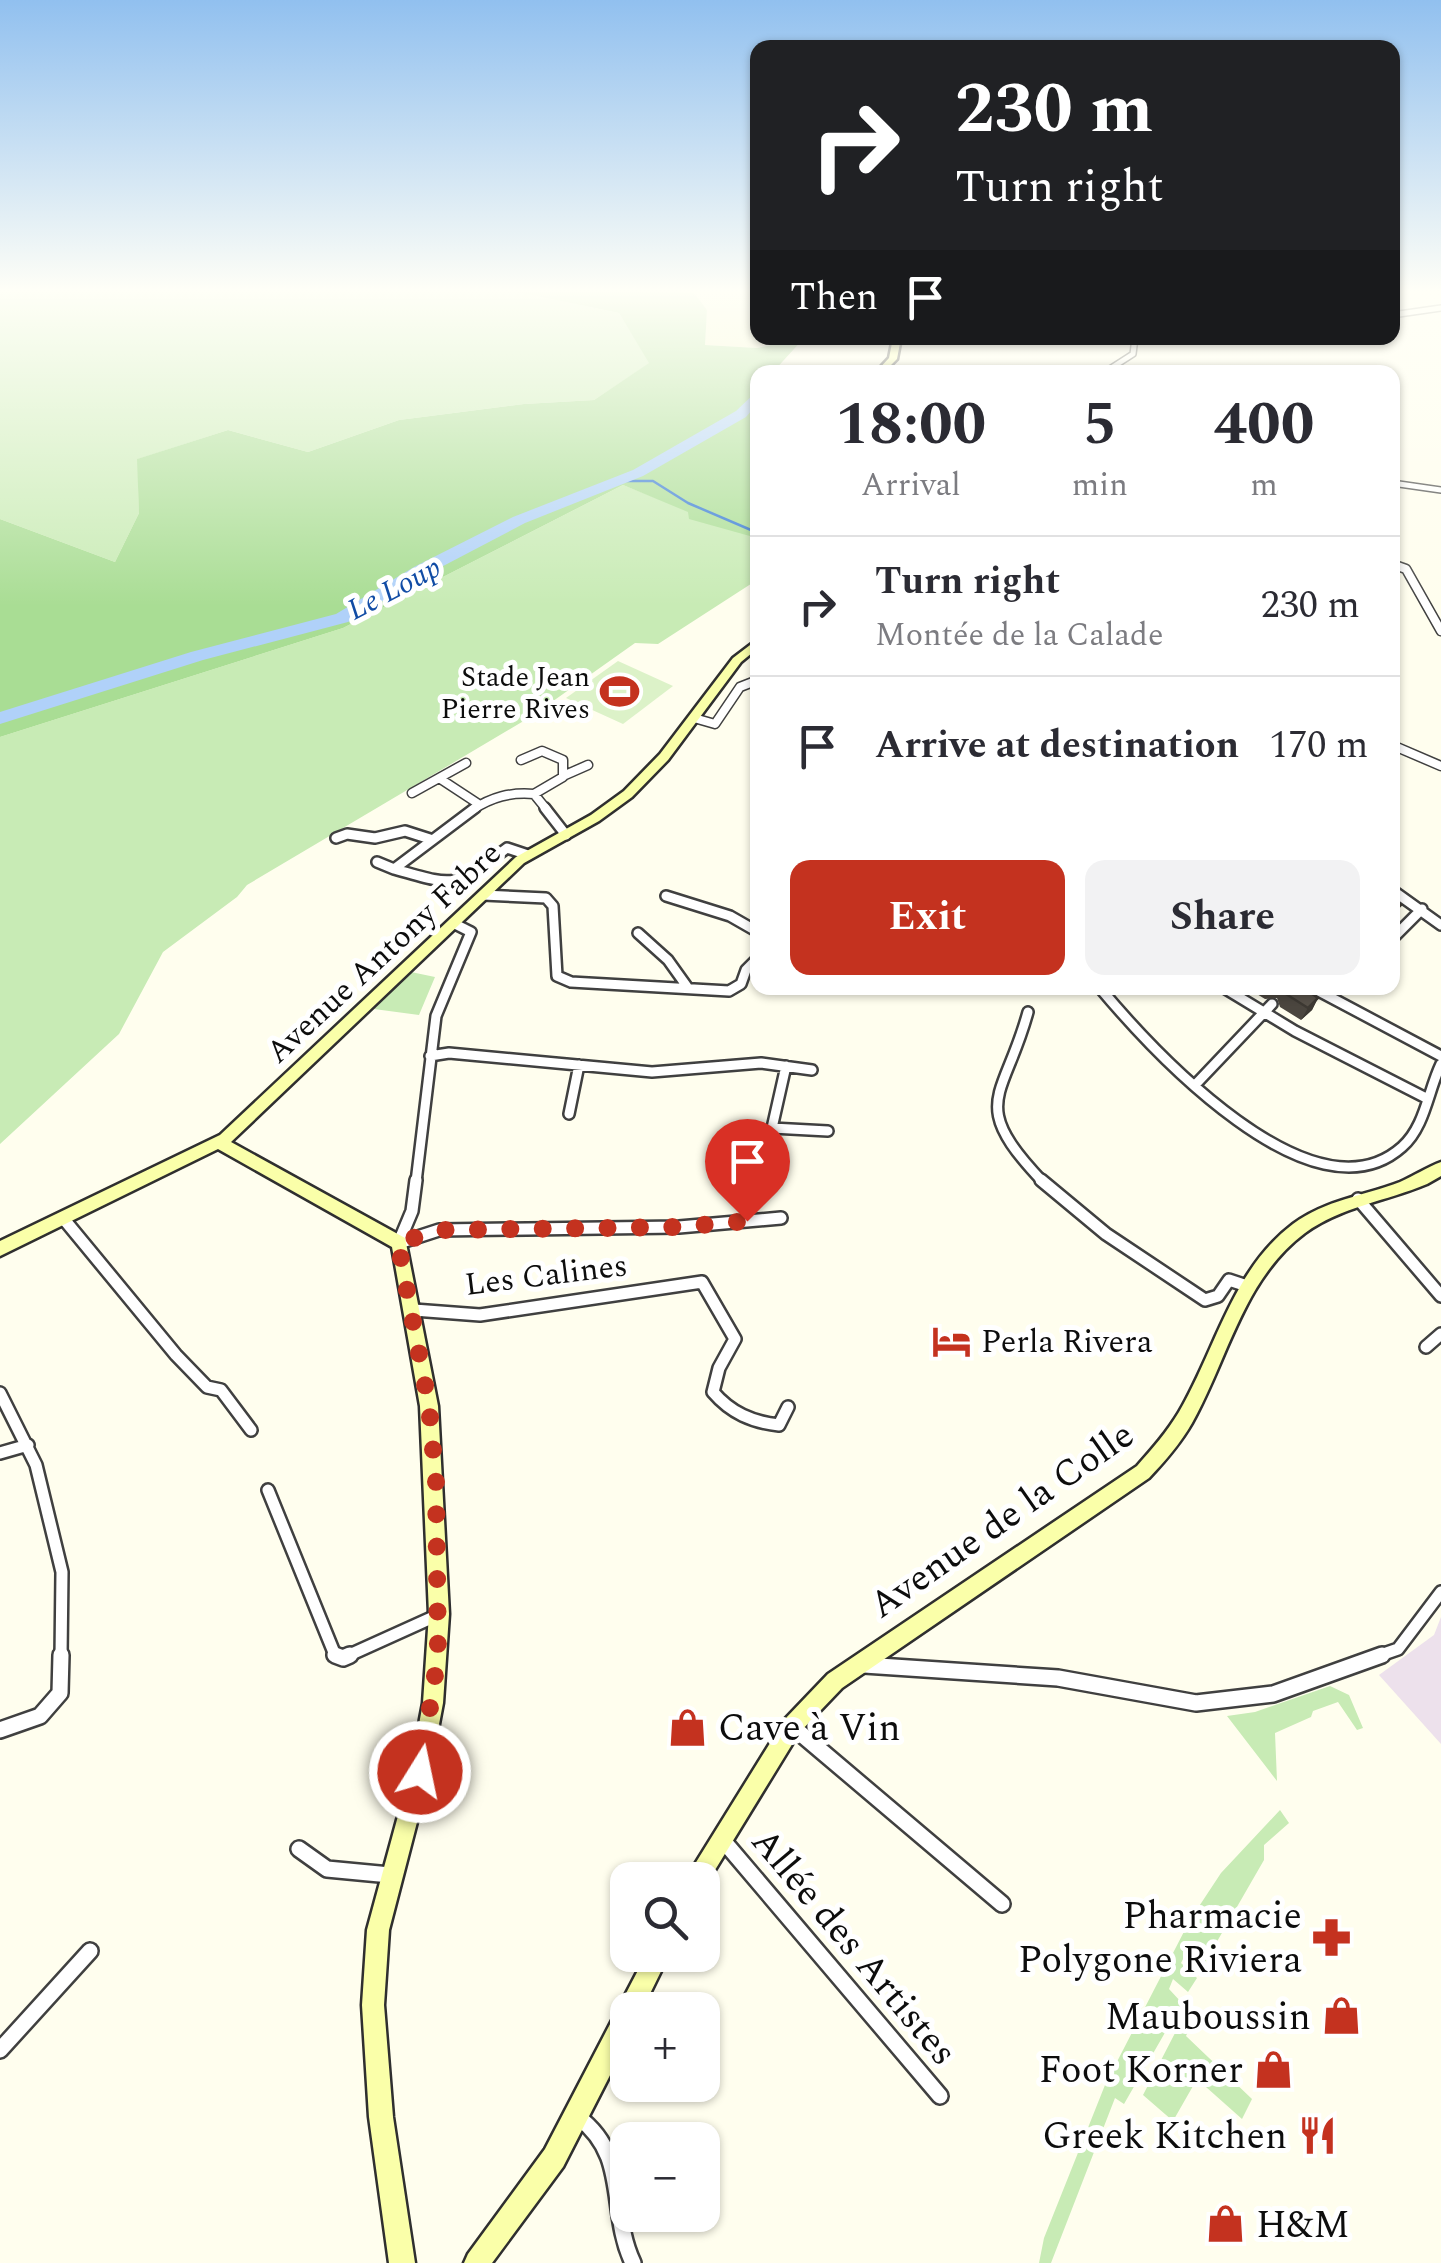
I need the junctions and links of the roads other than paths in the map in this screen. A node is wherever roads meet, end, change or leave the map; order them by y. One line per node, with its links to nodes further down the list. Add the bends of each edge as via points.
1 (1400, 484): 2 (street)
2 (1441, 490)
3 (1400, 567): 4 (street)
4 (1441, 630)
5 (750, 649): 7 (street, Avenue Antony Fabre)
6 (750, 683): 7 (street, via 740,687 716,724)
7 (694, 718): 18 (street, Avenue Antony Fabre, via 628,794)
8 (1400, 748): 12 (street)
9 (520, 760): 13 (street, via 546,750 563,760)
10 (466, 764): 14 (street)
11 (588, 765): 13 (street)
12 (1441, 766)
13 (563, 776): 16 (street)
14 (439, 778): 15 (street); 17 (street)
15 (412, 794)
16 (534, 794): 17 (street); 18 (street)
17 (477, 803): 20 (street)
18 (566, 835): 21 (street, Avenue Antony Fabre)
19 (336, 838): 20 (street, via 350,832 376,838 398,830)
20 (430, 839): 23 (street)
21 (528, 855): 23 (street, via 507,848 448,884); 24 (street, Avenue Antony Fabre)
22 (376, 862): 23 (street)
23 (394, 870)
24 (483, 895): 28 (street, Avenue Antony Fabre); 34 (street, via 546,898 553,906 557,976)
25 (1400, 895): 27 (street)
26 (666, 896): 30 (street)
27 (1422, 910): 29 (street); 31 (street)
28 (453, 923): 43 (street, via 471,932 436,1016); 53 (street, Avenue Antony Fabre)
29 (1441, 925)
30 (750, 927)
31 (1400, 931)
32 (638, 933): 34 (street)
33 (750, 966): 34 (street, via 729,991)
34 (688, 988)
35 (1106, 995): 49 (street, via 1151,1049)
36 (1235, 995): 42 (street)
37 (1326, 995): 39 (street)
38 (1340, 995): 39 (street)
39 (1335, 1000): 44 (street)
40 (1272, 1004): 42 (street)
41 (1028, 1012): 60 (street, via 997,1088 999,1132 1075,1211 1188,1291 1205,1300 1218,1296 1229,1280)
42 (1261, 1012): 49 (street); 50 (street)
43 (430, 1056): 46 (street); 58 (street, via 412,1210)
44 (1441, 1056)
45 (1441, 1064): 50 (street)
46 (579, 1065): 47 (street, via 652,1072); 51 (street)
47 (786, 1066): 48 (street); 52 (street, via 772,1128)
48 (812, 1070)
49 (1194, 1085): 50 (street, via 1262,1136 1329,1167 1377,1164 1400,1150 1422,1120)
50 (1426, 1098)
51 (569, 1114)
52 (828, 1131)
53 (219, 1143): 56 (street, Avenue Antony Fabre); 58 (street)
54 (1441, 1168): 55 (street, Avenue de la Colle)
55 (1358, 1199): 60 (street, Avenue de la Colle, via 1314,1216); 61 (street)
56 (62, 1218): 59 (street, Avenue Antony Fabre); 67 (street, via 176,1355 207,1388 221,1390)
57 (781, 1218): 58 (street, via 679,1227 439,1230)
58 (398, 1243): 62 (street)
59 (0, 1249)
60 (1246, 1286): 73 (street, Avenue de la Colle, via 1213,1369 1162,1455)
61 (1441, 1296)
62 (414, 1310): 66 (street, Les Calines, via 480,1314 702,1282 735,1339 713,1392 726,1408 759,1424 778,1425); 72 (street, via 436,1482)
63 (1441, 1334): 64 (street)
64 (1426, 1346)
65 (2, 1402): 68 (street)
66 (788, 1407)
67 (251, 1430)
68 (28, 1445): 69 (street); 75 (street, via 62,1572 60,1694 40,1716)
69 (0, 1452)
70 (268, 1490): 72 (street, via 334,1654 343,1658)
71 (1441, 1592): 73 (street, via 1398,1649 1273,1694 1196,1703 1058,1678)
72 (439, 1614): 79 (street, via 433,1703)
73 (858, 1664): 74 (street, Avenue de la Colle)
74 (792, 1726): 76 (street, Avenue de la Colle); 80 (street)
75 (0, 1730)
76 (720, 1837): 78 (street, Avenue de la Colle); 84 (street, Allée des Artistes)
77 (299, 1849): 79 (street, via 327,1869)
78 (706, 1862)
79 (390, 1875): 86 (street, via 373,2004 380,2117)
80 (1002, 1904)
81 (90, 1951): 82 (street)
82 (0, 2050)
83 (610, 2050): 85 (street)
84 (940, 2096)
85 (577, 2117): 87 (street); 88 (street, via 609,2151 618,2180 619,2228)
86 (402, 2263)
87 (477, 2263)
88 (634, 2263)

